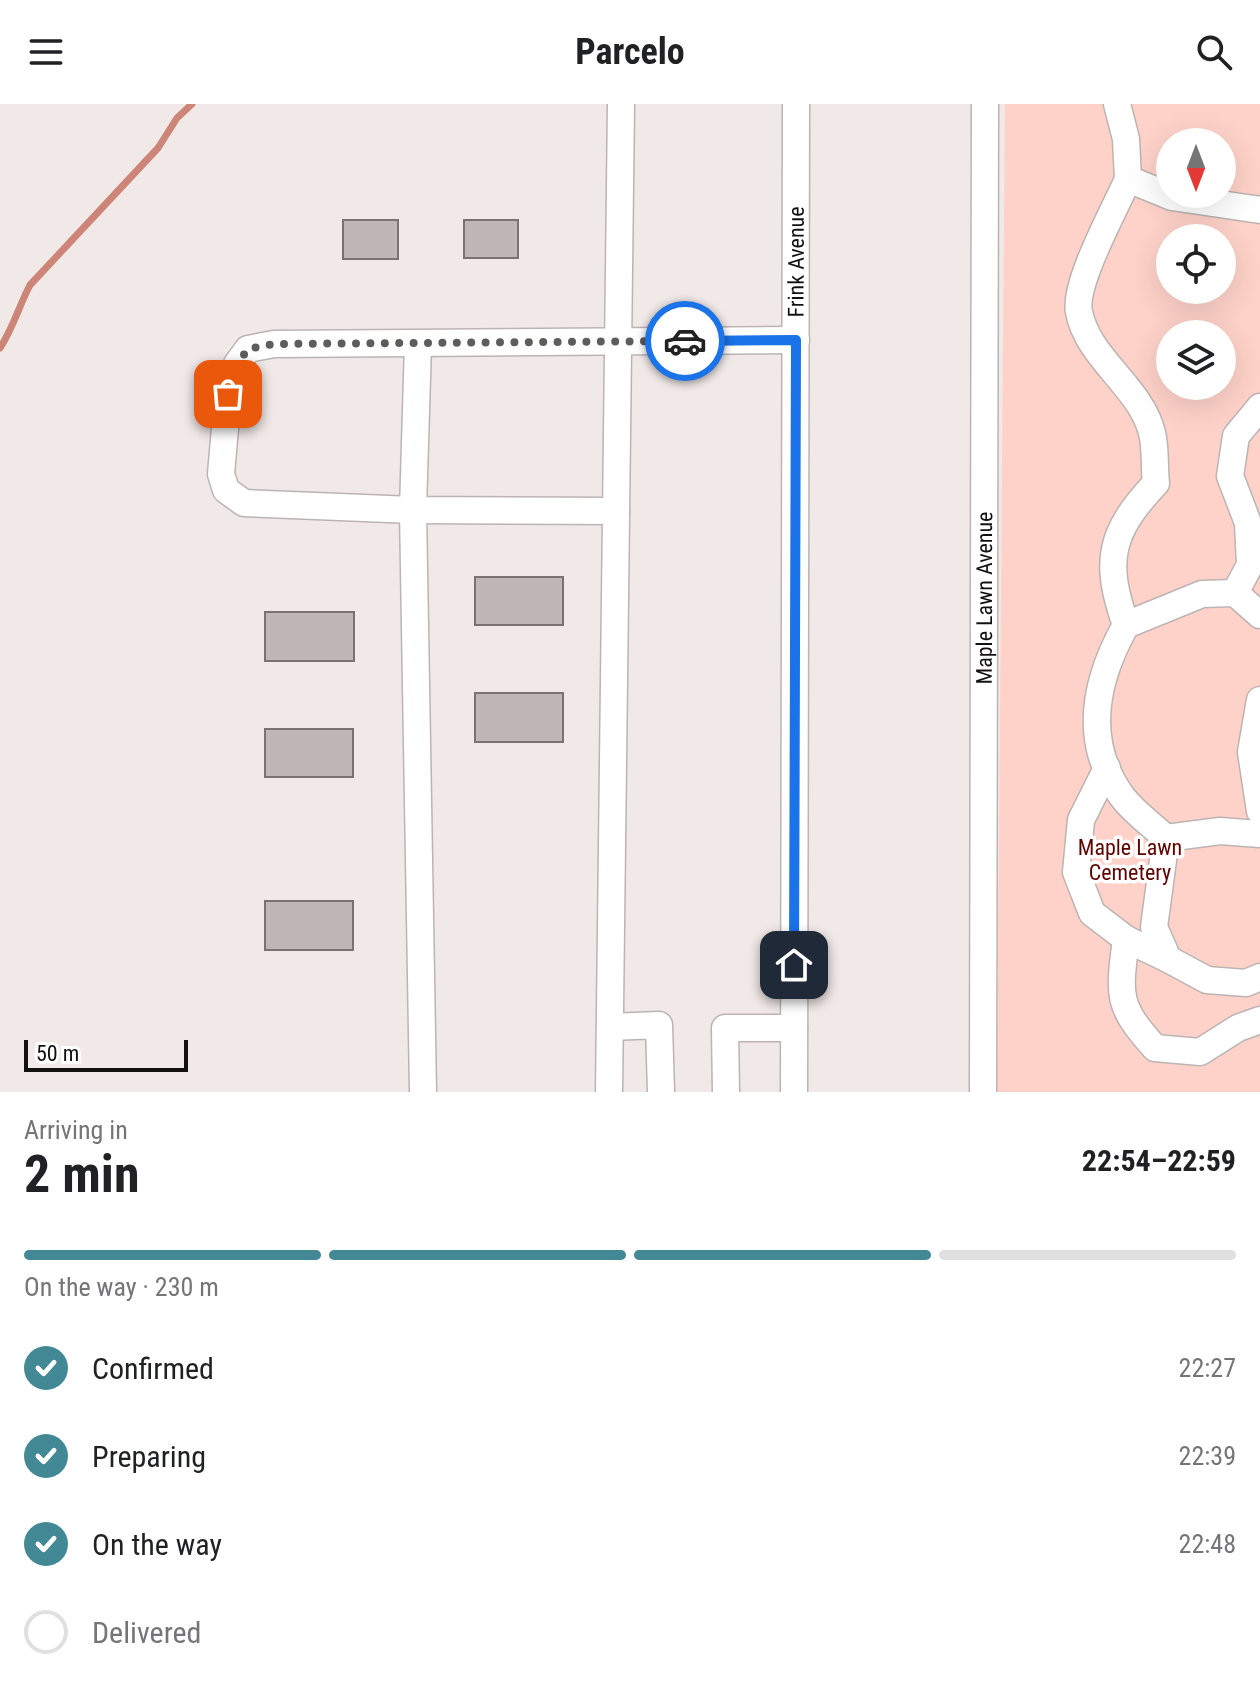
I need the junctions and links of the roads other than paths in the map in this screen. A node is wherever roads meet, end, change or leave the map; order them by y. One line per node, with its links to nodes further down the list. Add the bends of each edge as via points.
1 (621, 104): 8 (street)
2 (796, 104): 7 (street, Frink Avenue)
3 (985, 104): 32 (street, Maple Lawn Avenue)
4 (1117, 104): 5 (street)
5 (1128, 179): 6 (street, via 1172,197); 15 (street, via 1091,259 1078,311 1100,355 1130,391 1152,432 1156,483 1130,511 1114,547 1113,590)
6 (1260, 210)
7 (796, 340): 8 (street); 26 (street, Frink Avenue)
8 (618, 342): 9 (street); 12 (street)
9 (418, 344): 11 (street); 11 (street, via 274,344 248,349 237,364 226,407 221,474 226,490 244,503)
10 (1260, 407): 13 (street, via 1236,436 1230,476 1248,523 1250,565)
11 (413, 510): 12 (street); 27 (street)
12 (616, 511): 25 (street)
13 (1235, 593): 14 (street); 15 (street, via 1202,594)
14 (1260, 615)
15 (1126, 625): 17 (street, via 1107,658 1098,704 1097,747)
16 (1260, 700): 18 (street, via 1251,752)
17 (1107, 768): 20 (street, via 1121,796); 21 (street, via 1081,820 1076,872 1092,913)
18 (1260, 811)
19 (1260, 834): 20 (street, via 1220,831)
20 (1166, 838): 22 (street, via 1154,927)
21 (1126, 939): 22 (street); 24 (street, via 1121,983 1128,1017 1155,1048 1200,1052)
22 (1168, 959): 23 (street, via 1207,980 1246,983)
23 (1260, 977)
24 (1260, 1020)
25 (610, 1027): 28 (street); 29 (street, via 659,1025)
26 (794, 1028): 30 (street, via 725,1028); 31 (street, Frink Avenue)
27 (423, 1092)
28 (609, 1092)
29 (661, 1092)
30 (726, 1092)
31 (794, 1092)
32 (983, 1092)

